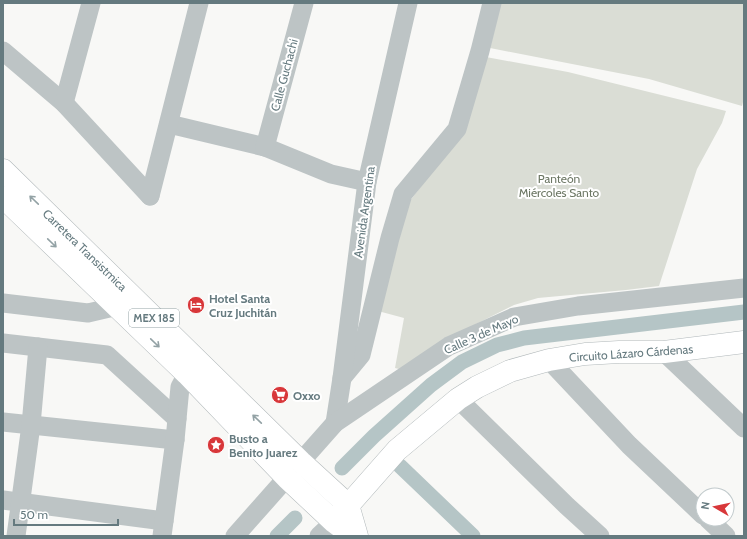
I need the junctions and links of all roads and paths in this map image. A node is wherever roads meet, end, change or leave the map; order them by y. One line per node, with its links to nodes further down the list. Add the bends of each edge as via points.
1 (91, 3): 7 (street)
2 (199, 3): 8 (street)
3 (304, 3): 9 (street, Calle Guchachi)
4 (408, 3): 11 (street, Avenida Argentina)
5 (492, 3): 22 (street, via 457,129 403,194 361,355)
6 (3, 50): 7 (street)
7 (64, 103): 8 (street, via 150,196)
8 (169, 124): 9 (street)
9 (265, 147): 11 (street, via 331,174)
10 (3, 170): 21 (main road, Carretera Transistmica / MEX 185, one-way to 10)
11 (367, 182): 22 (street, Avenida Argentina)
12 (3, 197): 15 (main road, Carretera Transistmica / MEX 185, one-way to 15)
13 (744, 288): 26 (street, Calle 3 de Mayo, via 578,306 514,317 449,346)
14 (3, 303): 15 (street, via 88,313)
15 (118, 306): 21 (main road, Carretera Transistmica / MEX 185, one-way to 21)
16 (744, 342): 19 (main road, Circuito Lázaro Cárdenas)
17 (3, 343): 18 (street)
18 (38, 347): 24 (street, via 106,355); 27 (street)
19 (664, 352): 20 (main road, Circuito Lázaro Cárdenas, via 585,354); 28 (street)
20 (549, 360): 23 (main road, Circuito Lázaro Cárdenas, via 510,371); 34 (street, via 629,445)
21 (193, 368): 24 (street, via 180,387); 30 (main road, Carretera Transistmica / MEX 185, one-way to 21); 31 (main road, Carretera Transistmica / MEX 185)
22 (342, 378): 26 (street, Avenida Argentina)
23 (458, 399): 32 (main road, Circuito Lázaro Cárdenas); 42 (street)
24 (177, 419): 29 (street)
25 (3, 422): 27 (street)
26 (335, 423): 30 (street, Calle 3 de Mayo)
27 (31, 425): 29 (street); 33 (street)
28 (744, 428)
29 (175, 440): 37 (street)
30 (303, 464): 31 (street, Calle 3 de Mayo); 32 (main road, MEX 185)
31 (290, 480): 35 (main road, MEX 185); 39 (street, Calle 3 de Mayo)
32 (341, 499): 35 (main road, Circuito Lázaro Cárdenas); 41 (main road, MEX 185)
33 (12, 501): 37 (street); 38 (street)
34 (695, 507)
35 (324, 522): 40 (main road, MEX 185)
36 (716, 527): 43 (street)
37 (163, 529)
38 (16, 536)
39 (235, 536)
40 (353, 536)
41 (357, 536)
42 (600, 536)
43 (726, 536)

